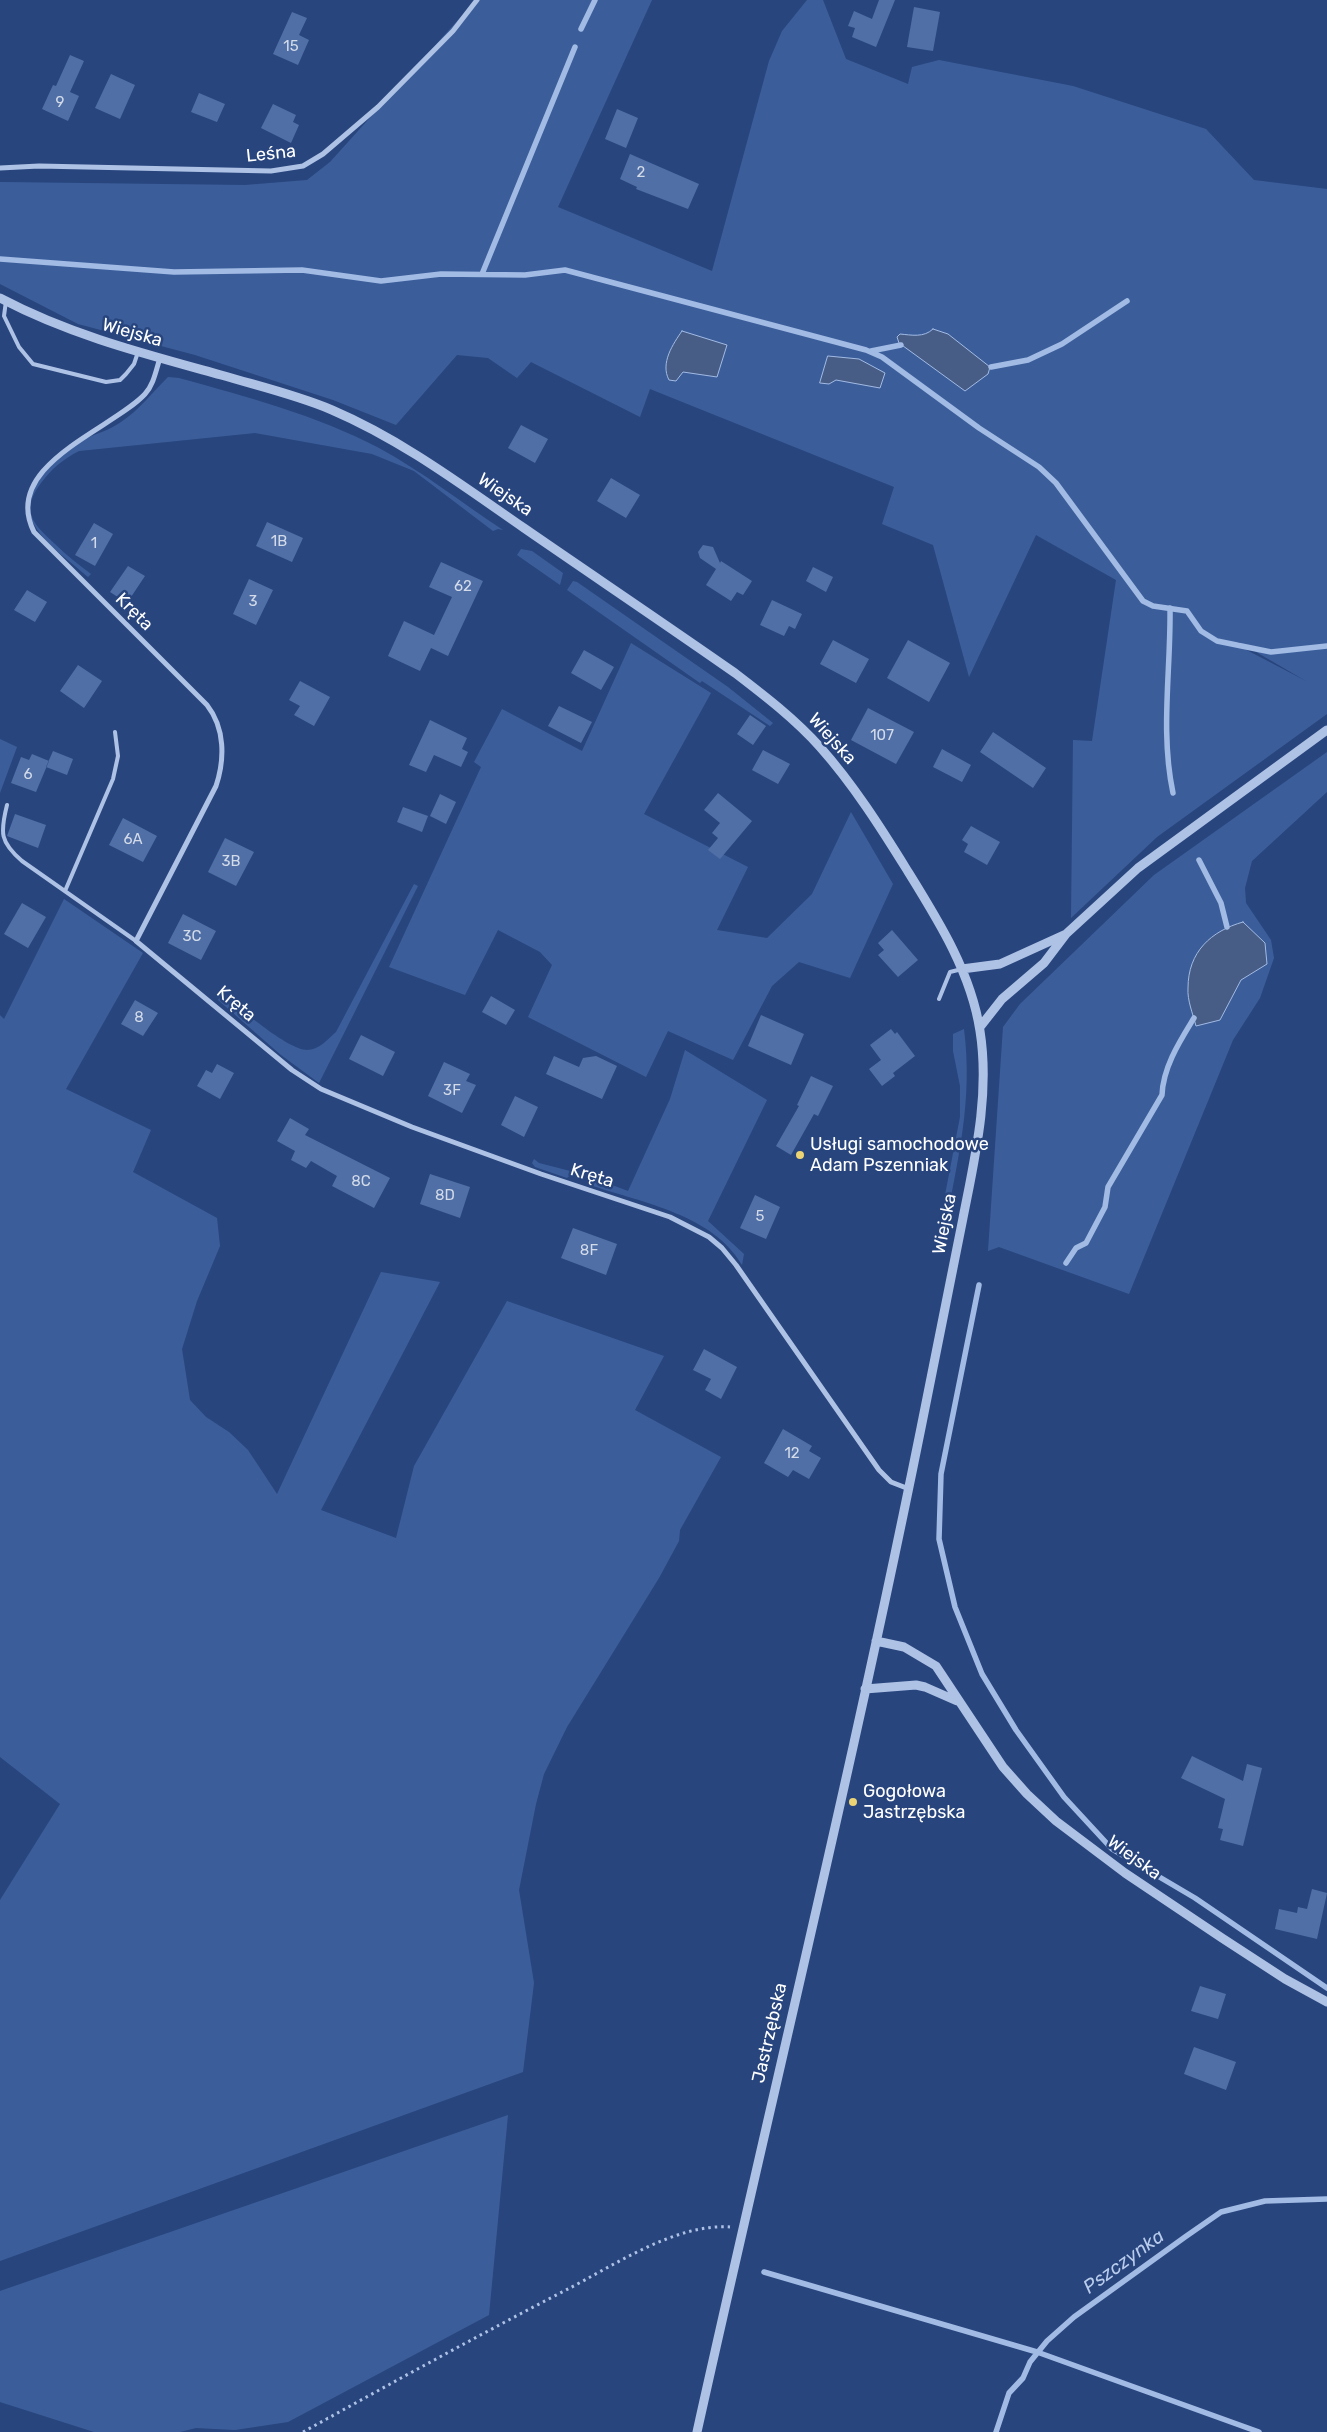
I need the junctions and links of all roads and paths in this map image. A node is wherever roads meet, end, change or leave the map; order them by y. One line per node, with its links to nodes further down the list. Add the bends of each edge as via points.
1 (477, 0): 2 (street, Leśna, via 453,30 378,106 324,154 303,166 271,171)
2 (0, 168)
3 (3, 300): 4 (street, Wiejska, via 64,328); 4 (lane, via 4,316 19,347 33,364 106,382 120,380 134,364)
4 (138, 352): 5 (street, Wiejska)
5 (160, 358): 11 (street, Kręta, via 146,393 115,417 55,453 31,481 23,502 26,520 34,532 207,705 219,729 222,767 216,786); 12 (street, Wiejska, via 310,402 389,438 754,688 812,739 848,783 930,908)
6 (1327, 730): 10 (street, via 1150,859)
7 (115, 732): 9 (lane, via 118,763 113,779)
8 (7, 804): 9 (lane, via 0,832 6,847)
9 (65, 891): 11 (lane)
10 (1066, 934): 12 (street, via 1000,964); 14 (street, via 1044,963 1002,999)
11 (136, 941): 15 (street, Kręta, via 321,1089 412,1127 652,1210 709,1237 736,1265 879,1470 891,1482)
12 (962, 969): 13 (lane, via 950,972); 14 (street, Wiejska)
13 (939, 999)
14 (980, 1027): 15 (street, Wiejska, via 983,1089 977,1141)
15 (909, 1489): 16 (street, Wiejska)
16 (876, 1641): 17 (street, Jastrzębska); 18 (street, Wiejska, via 904,1647 936,1666)
17 (865, 1689): 18 (street, via 916,1685); 20 (street, Jastrzębska)
18 (958, 1701): 19 (street, Wiejska, via 1003,1767 1056,1821 1125,1873 1222,1938)
19 (1327, 2002)
20 (743, 2227): 21 (path, via 716,2226 660,2241 464,2342); 22 (street, Jastrzębska)
21 (303, 2432)
22 (697, 2432)

